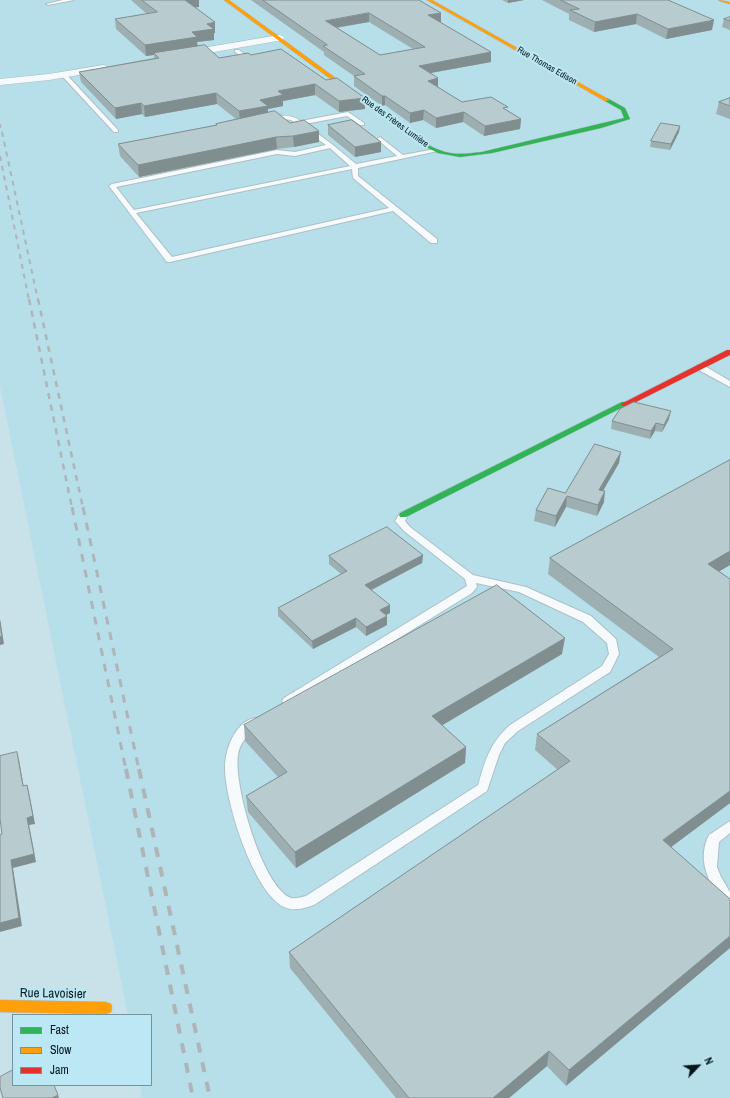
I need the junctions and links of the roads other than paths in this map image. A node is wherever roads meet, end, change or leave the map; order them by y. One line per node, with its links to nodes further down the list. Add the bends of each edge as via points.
1 (72, 0): 6 (lane)
2 (226, 0): 7 (street, Rue des Frères Lumière)
3 (429, 0): 17 (street, Rue Thomas Edison, via 623,109 627,115 627,119 620,122)
4 (721, 0): 5 (street)
5 (730, 3)
6 (48, 4)
7 (278, 38): 9 (street); 21 (street, Rue des Frères Lumière, via 296,54)
8 (237, 51): 10 (lane, via 251,62)
9 (171, 57)
10 (258, 60)
11 (118, 66): 12 (street)
12 (64, 75): 13 (street); 18 (lane)
13 (0, 82)
14 (264, 121): 15 (lane, via 289,117)
15 (300, 123): 16 (lane, via 348,114); 20 (lane)
16 (362, 124)
17 (591, 129): 21 (street, Rue des Frères Lumière, via 460,157)
18 (116, 131)
19 (380, 139): 22 (lane)
20 (331, 146): 23 (lane); 25 (lane, via 295,154 278,152 112,186)
21 (435, 151): 22 (lane)
22 (401, 157): 23 (lane)
23 (355, 167): 24 (lane, via 355,177); 25 (lane)
24 (394, 209): 25 (lane, via 170,260); 26 (lane)
25 (132, 212)
26 (434, 241)
27 (730, 352): 28 (street)
28 (700, 367): 29 (lane); 30 (street)
29 (730, 384)
30 (403, 515): 31 (lane, via 400,521 407,530)
31 (470, 578): 32 (lane, via 472,587 468,591); 33 (lane, via 522,589 587,619 612,642 614,654 606,669 514,728 501,740 483,788 309,901 296,904 287,903 274,892 261,873 242,825 231,770 231,754 239,739 249,725)
32 (276, 709)
33 (262, 717)
34 (730, 826): 35 (lane, via 712,839 709,860 713,877)
35 (730, 903)
36 (0, 1006): 37 (street, Rue Lavoisier)
37 (106, 1008)

